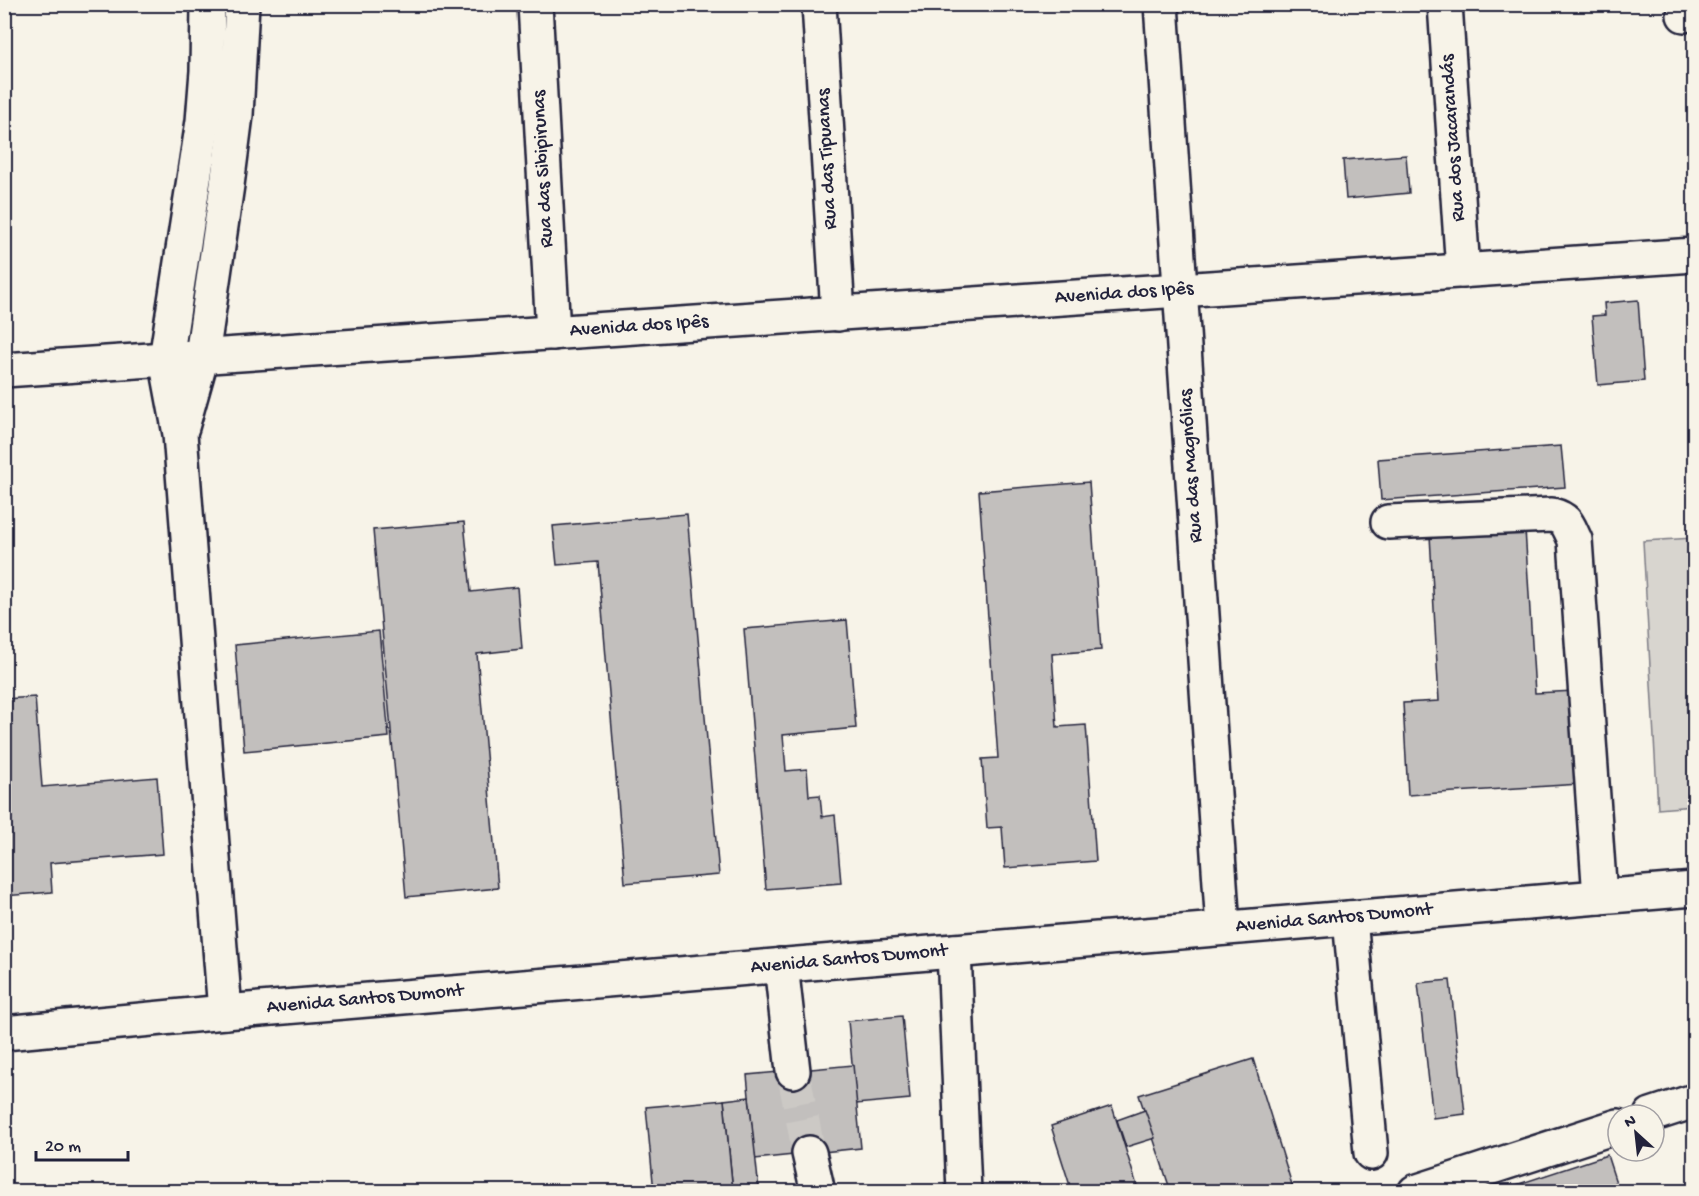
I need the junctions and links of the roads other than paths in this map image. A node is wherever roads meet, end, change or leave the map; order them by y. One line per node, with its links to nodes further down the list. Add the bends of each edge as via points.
1 (208, 4): 13 (street, via 203,121)
2 (242, 4): 12 (street, via 236,115)
3 (535, 4): 11 (street, Rua das Sibipirunas)
4 (819, 4): 10 (street, Rua das Tipuanas)
5 (1161, 4): 9 (street, Rua das Magnólias)
6 (1445, 4): 8 (street, Rua dos Jacarandás)
7 (1695, 255): 8 (street, Avenida dos Ipês)
8 (1462, 271): 9 (street, Avenida dos Ipês)
9 (1180, 290): 10 (street, Avenida dos Ipês); 20 (street, Rua das Magnólias)
10 (838, 314): 11 (street, Avenida dos Ipês)
11 (553, 333): 12 (street, Avenida dos Ipês)
12 (202, 356): 13 (street, Avenida dos Ipês); 15 (street)
13 (166, 359): 14 (street, Avenida dos Ipês); 15 (street)
14 (4, 370)
15 (180, 434): 23 (street)
16 (1388, 522): 18 (street, via 1552,515 1563,518 1568,525 1575,540)
17 (1695, 889): 18 (street, Avenida Santos Dumont)
18 (1600, 897): 19 (street, Avenida Santos Dumont)
19 (1350, 918): 20 (street, Avenida Santos Dumont); 29 (street)
20 (1223, 928): 21 (street, Avenida Santos Dumont)
21 (954, 951): 22 (street, Avenida Santos Dumont); 32 (street)
22 (781, 965): 23 (street, Avenida Santos Dumont); 25 (street)
23 (225, 1012): 24 (street, Avenida Santos Dumont)
24 (4, 1033)
25 (793, 1071)
26 (1695, 1101): 27 (street)
27 (1666, 1110)
28 (1606, 1130): 33 (street)
29 (1371, 1153)
30 (809, 1154): 31 (street)
31 (818, 1191)
32 (964, 1191)
33 (1415, 1191)

